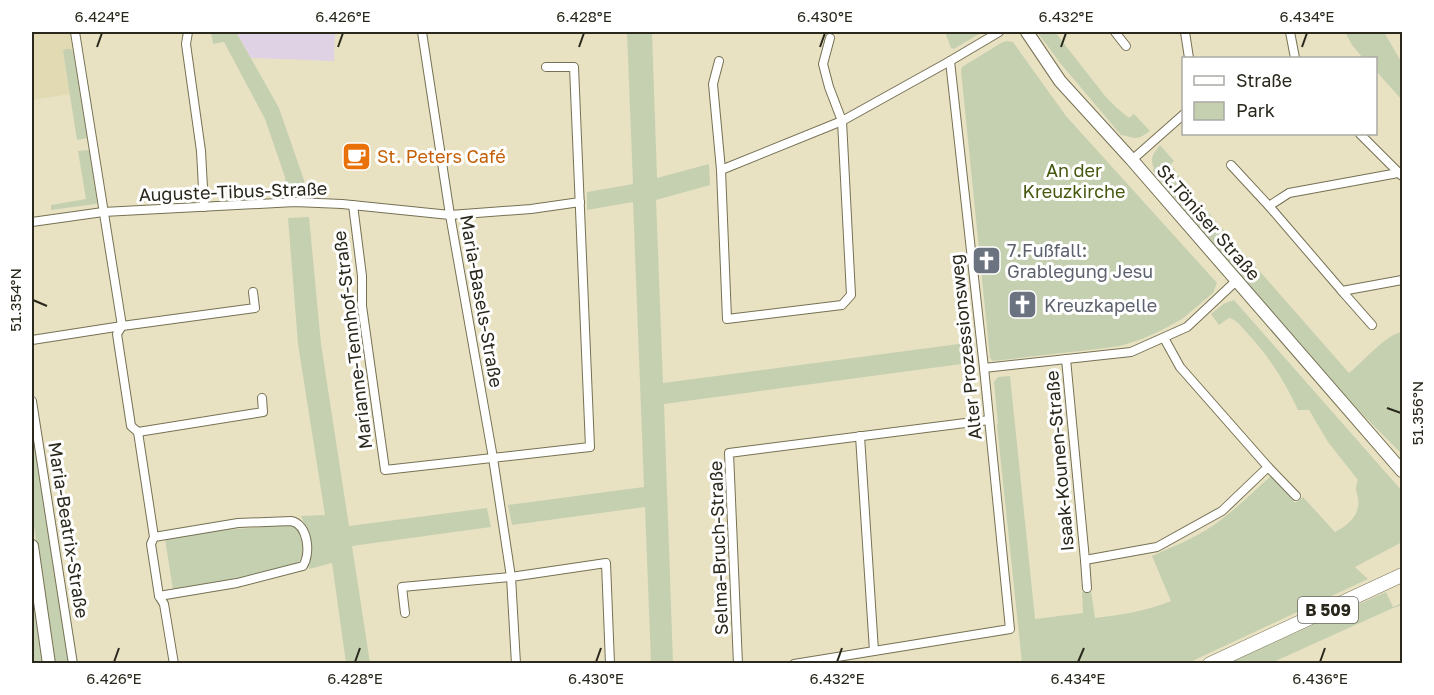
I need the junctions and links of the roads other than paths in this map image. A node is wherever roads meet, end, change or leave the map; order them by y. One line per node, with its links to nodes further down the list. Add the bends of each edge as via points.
1 (75, 32): 27 (street)
2 (188, 32): 26 (street, via 186,44 201,151)
3 (422, 32): 28 (street, Maria-Basels-Straße)
4 (999, 32): 14 (street)
5 (1026, 32): 19 (main road, St.Töniser Straße, via 1060,81)
6 (1115, 32): 10 (street)
7 (1185, 32): 11 (street)
8 (1290, 32): 12 (street)
9 (831, 38): 17 (street, via 823,64)
10 (1126, 46)
11 (1189, 57)
12 (1295, 57)
13 (719, 61): 21 (street, via 713,84)
14 (950, 61): 17 (street); 39 (street, Alter Prozessionsweg)
15 (546, 67): 23 (street, via 574,67)
16 (1182, 116): 19 (street)
17 (842, 121): 21 (street); 21 (street, via 851,295 842,305 727,319)
18 (1361, 135): 22 (street)
19 (1132, 160): 31 (main road, St.Töniser Straße)
20 (1231, 165): 25 (street)
21 (721, 170)
22 (1400, 175): 25 (street, via 1289,193)
23 (579, 202): 28 (street, Auguste-Tibus-Straße); 46 (street, via 590,447)
24 (353, 205): 26 (street, Auguste-Tibus-Straße, via 295,202); 28 (street, Auguste-Tibus-Straße); 46 (street, Marianne-Tennhof-Straße, via 362,306 385,470)
25 (1269, 206): 32 (street)
26 (204, 207): 27 (street, Auguste-Tibus-Straße)
27 (104, 213): 29 (street, Auguste-Tibus-Straße); 35 (street)
28 (450, 215): 46 (street, Maria-Basels-Straße)
29 (32, 222)
30 (1402, 280): 32 (street)
31 (1236, 281): 36 (street, Isaak-Kounen-Straße, via 1187,327); 44 (main road, St.Töniser Straße)
32 (1342, 291): 34 (street)
33 (253, 292): 35 (street, via 255,308)
34 (1371, 325)
35 (122, 326): 37 (street); 43 (street, via 117,334 129,414 131,426)
36 (1164, 338): 38 (street, Isaak-Kounen-Straße, via 1131,352); 48 (street, via 1180,367)
37 (32, 340)
38 (1066, 359): 39 (street, Isaak-Kounen-Straße); 53 (street, Isaak-Kounen-Straße)
39 (984, 368): 42 (street, Alter Prozessionsweg)
40 (262, 398): 43 (street, via 263,412)
41 (32, 401): 61 (street, Maria-Beatrix-Straße)
42 (989, 420): 45 (street, Selma-Bruch-Straße); 59 (street, Alter Prozessionsweg, via 1010,629)
43 (138, 432): 51 (street)
44 (1370, 432): 47 (main road, St.Töniser Straße); 49 (main road, St.Töniser Straße)
45 (860, 436): 59 (street); 65 (street, Selma-Bruch-Straße, via 729,453)
46 (492, 458): 55 (street, Maria-Basels-Straße)
47 (1402, 460)
48 (1268, 467): 50 (street); 53 (street, Isaak-Kounen-Straße, via 1222,511 1156,547)
49 (1402, 471)
50 (1296, 496)
51 (154, 537): 57 (street, via 151,544); 57 (street, via 238,523 295,521 301,525 306,542 303,566 237,583)
52 (32, 546): 60 (main road)
53 (1084, 560): 56 (street, Isaak-Kounen-Straße)
54 (1402, 575): 67 (main road, B 509)
55 (511, 577): 58 (street, via 402,586); 63 (street, Maria-Basels-Straße); 64 (street, via 606,563)
56 (1087, 588)
57 (159, 596): 62 (street, via 164,604)
58 (405, 613)
59 (874, 651): 66 (street)
60 (49, 663)
61 (73, 663)
62 (174, 663)
63 (516, 663)
64 (610, 663)
65 (738, 663)
66 (794, 663)
67 (1210, 663)

